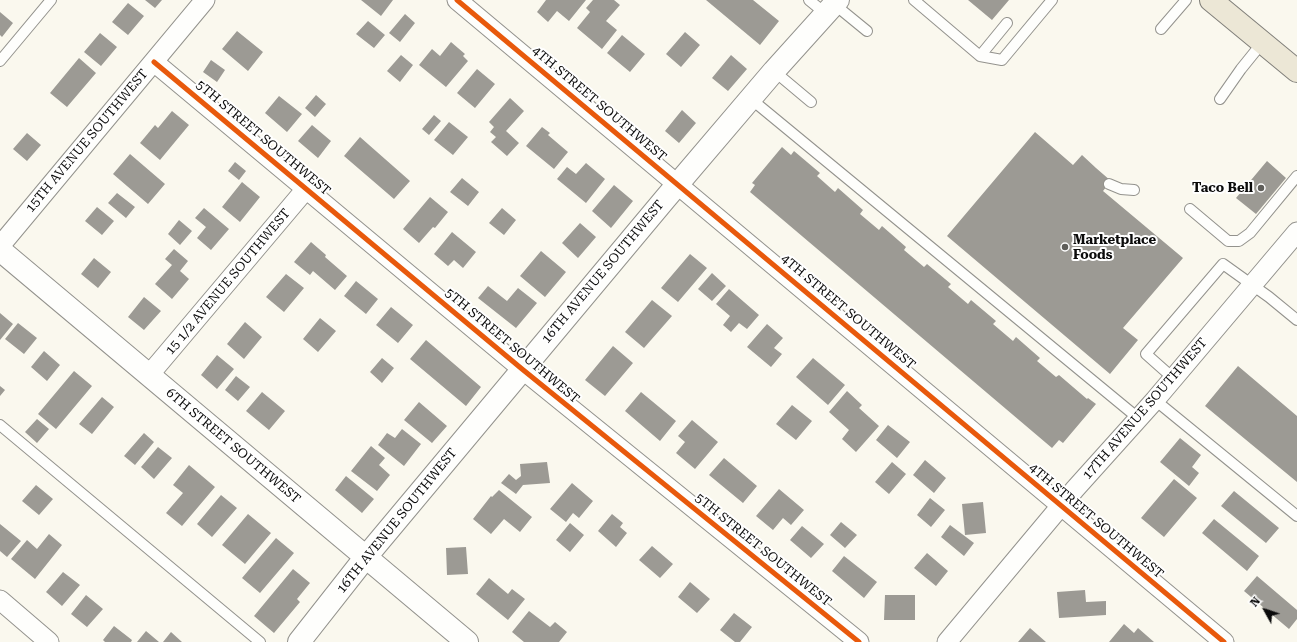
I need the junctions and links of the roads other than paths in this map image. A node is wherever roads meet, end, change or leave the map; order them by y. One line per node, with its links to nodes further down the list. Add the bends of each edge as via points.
1 (51, 0): 14 (lane)
2 (205, 0): 15 (street, 15TH AVENUE SOUTHWEST)
3 (457, 0): 22 (street, 4TH STREET SOUTHWEST)
4 (914, 0): 13 (lane)
5 (1052, 0): 13 (lane, via 1002,60)
6 (1186, 0): 10 (lane)
7 (1211, 0): 12 (main road)
8 (826, 4): 11 (lane); 16 (street, 16TH AVENUE SOUTHWEST)
9 (1008, 23): 13 (lane)
10 (1161, 29)
11 (867, 30)
12 (1262, 43): 17 (main road); 19 (lane)
13 (980, 56)
14 (0, 61)
15 (154, 62): 24 (street, 5TH STREET SOUTHWEST); 28 (street, 15TH AVENUE SOUTHWEST)
16 (774, 71): 18 (street, 16TH AVENUE SOUTHWEST); 20 (lane)
17 (1297, 72)
18 (751, 99): 22 (street, 16TH AVENUE SOUTHWEST); 36 (lane)
19 (1220, 99)
20 (811, 102)
21 (1297, 176): 26 (lane, via 1239,242 1228,241)
22 (677, 184): 32 (street, 16TH AVENUE SOUTHWEST); 38 (street, 4TH STREET SOUTHWEST)
23 (1109, 184): 25 (lane)
24 (306, 189): 32 (street, 5TH STREET SOUTHWEST); 33 (street, 15 1/2 AVENUE SOUTHWEST)
25 (1134, 190)
26 (1190, 210)
27 (1297, 232): 30 (street, 17TH AVENUE SOUTHWEST)
28 (0, 246)
29 (0, 250): 33 (street, 6TH STREET SOUTHWEST)
30 (1252, 285): 31 (lane); 34 (street, 17TH AVENUE SOUTHWEST); 34 (lane, via 1223,264 1146,354)
31 (1297, 320)
32 (522, 369): 40 (street, 16TH AVENUE SOUTHWEST); 46 (street, 5TH STREET SOUTHWEST)
33 (149, 375): 40 (street, 6TH STREET SOUTHWEST)
34 (1173, 378): 35 (street, 17TH AVENUE SOUTHWEST)
35 (1155, 400): 36 (street, 17TH AVENUE SOUTHWEST); 39 (lane)
36 (1138, 418): 38 (street, 17TH AVENUE SOUTHWEST)
37 (0, 426): 43 (lane)
38 (1060, 506): 47 (street, 17TH AVENUE SOUTHWEST); 48 (street, 4TH STREET SOUTHWEST)
39 (1297, 516)
40 (365, 558): 44 (street, 16TH AVENUE SOUTHWEST); 45 (street, 6TH STREET SOUTHWEST)
41 (0, 600): 42 (street)
42 (49, 642)
43 (260, 642)
44 (299, 642)
45 (467, 642)
46 (859, 642)
47 (947, 642)
48 (1224, 642)

